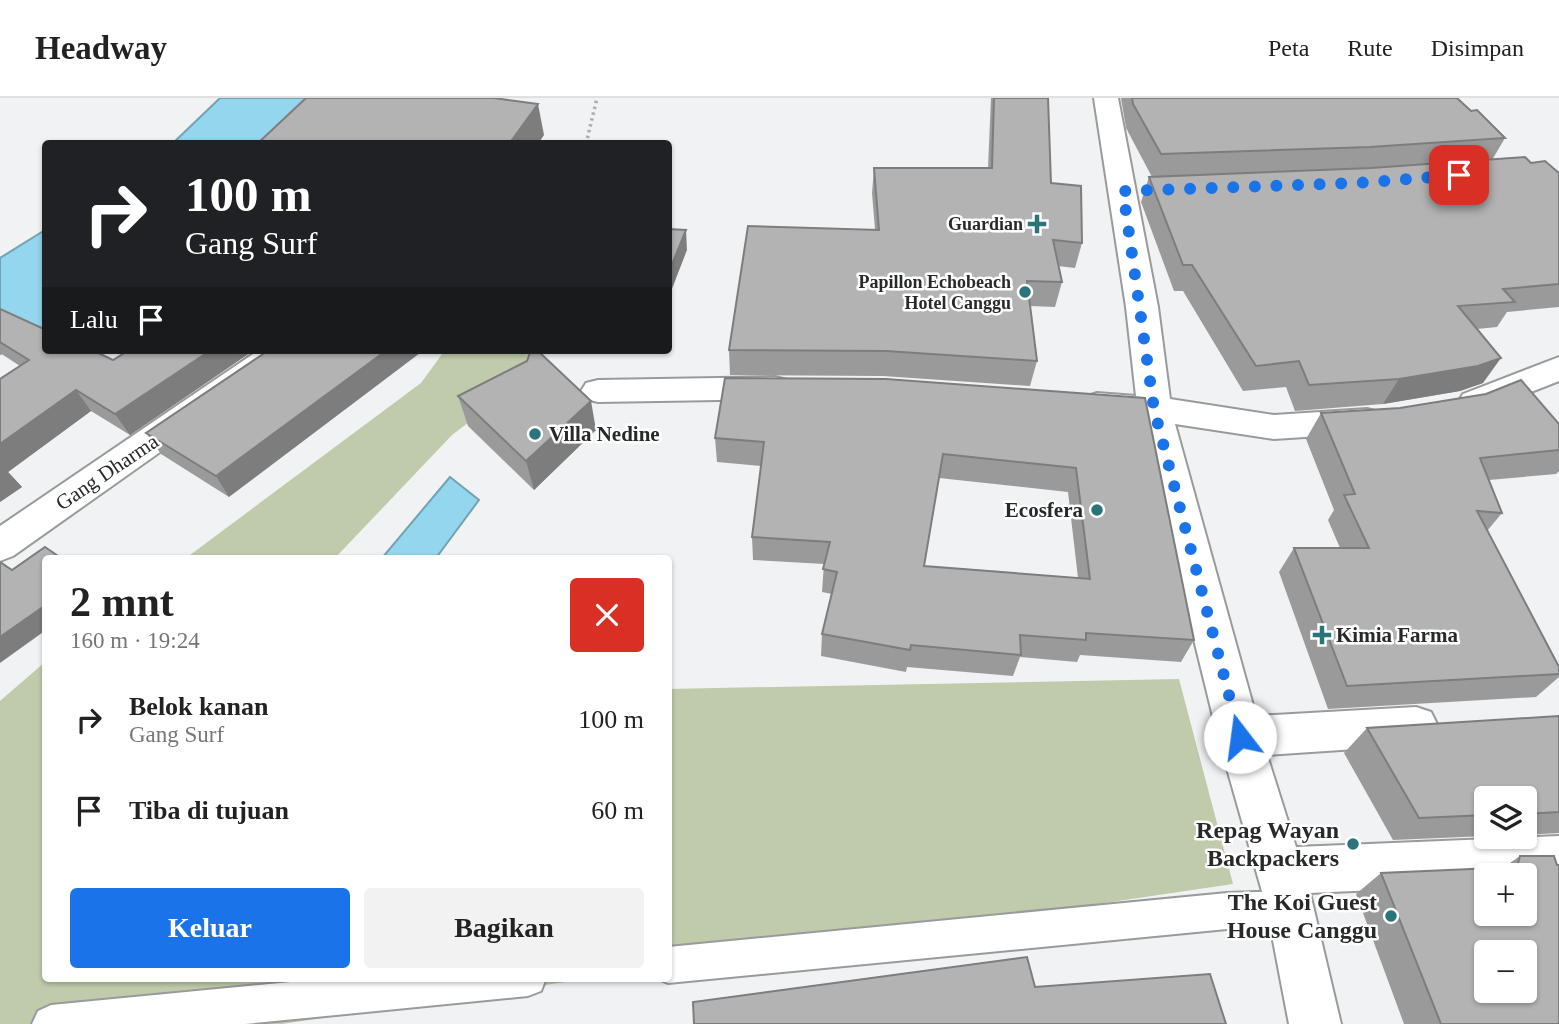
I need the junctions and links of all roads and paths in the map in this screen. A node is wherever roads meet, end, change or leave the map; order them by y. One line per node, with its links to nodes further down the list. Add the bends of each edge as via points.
1 (597, 98): 3 (path)
2 (1106, 98): 9 (street, via 1134,190)
3 (587, 140)
4 (276, 354): 12 (street, Gang Dharma)
5 (1559, 368): 10 (street, via 1467,405)
6 (809, 388): 7 (street)
7 (598, 391)
8 (1059, 402): 9 (street)
9 (1154, 409): 11 (street, via 1274,427); 14 (street)
10 (1443, 409)
11 (1395, 417)
12 (0, 546)
13 (1449, 724): 14 (street)
14 (1240, 737): 16 (street)
15 (1559, 859): 16 (street)
16 (1286, 890): 17 (lane, via 1227,911); 20 (street)
17 (672, 965)
18 (487, 982): 19 (lane)
19 (51, 1024)
20 (1315, 1024)

